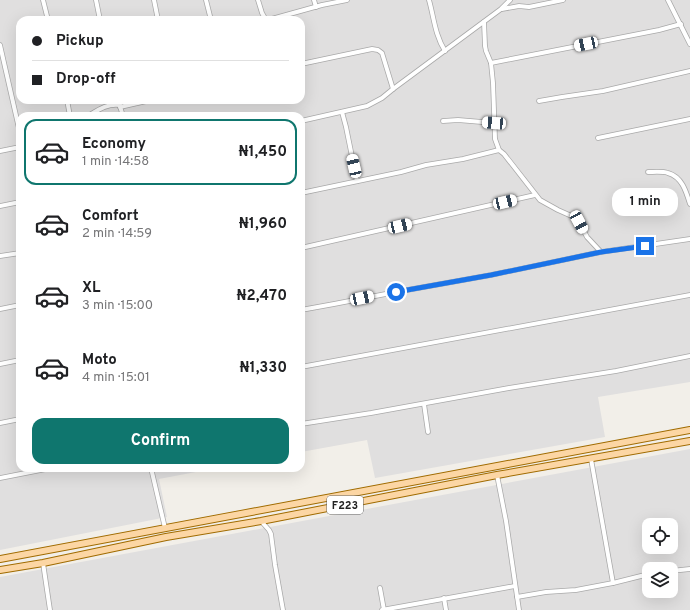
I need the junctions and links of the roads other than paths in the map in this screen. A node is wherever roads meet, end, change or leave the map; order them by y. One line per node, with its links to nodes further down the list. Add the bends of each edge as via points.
1 (43, 0): 14 (street)
2 (96, 0): 15 (street)
3 (154, 0): 16 (street)
4 (206, 0): 17 (street)
5 (258, 0): 18 (street)
6 (314, 0): 12 (street)
7 (347, 0): 12 (street)
8 (428, 0): 24 (street, via 437,35)
9 (510, 0): 13 (street)
10 (562, 0): 13 (street, via 529,7)
11 (668, 0): 21 (street)
12 (316, 7): 19 (street)
13 (501, 9): 20 (street)
14 (47, 16)
15 (99, 16)
16 (157, 16)
17 (210, 16)
18 (264, 16)
19 (282, 16)
20 (484, 22): 24 (street); 26 (street, via 486,51)
21 (681, 24): 22 (street); 26 (street)
22 (690, 44)
23 (0, 45): 36 (street)
24 (445, 51): 28 (street)
25 (305, 63): 28 (street, via 372,49 378,50 382,53)
26 (491, 63): 40 (street)
27 (690, 71): 29 (street, via 603,91)
28 (393, 89): 35 (street, via 367,106)
29 (539, 101)
30 (119, 104): 32 (street)
31 (133, 104): 32 (street)
32 (120, 107): 33 (street, via 108,106); 34 (street)
33 (95, 112)
34 (122, 112)
35 (342, 112): 37 (street); 46 (street)
36 (16, 115)
37 (305, 120)
38 (690, 120): 41 (street)
39 (443, 121): 40 (street)
40 (494, 123): 43 (street)
41 (598, 138)
42 (16, 147): 44 (street)
43 (499, 150): 46 (street, via 464,160 426,165); 48 (street, via 521,174)
44 (0, 151)
45 (648, 172): 50 (street, via 668,173 680,180)
46 (357, 181): 47 (street)
47 (305, 192)
48 (535, 195): 53 (street); 54 (street, via 548,205 576,218 587,237)
49 (16, 203): 51 (street)
50 (690, 204)
51 (0, 206)
52 (690, 239): 54 (street)
53 (305, 247)
54 (601, 252): 60 (street)
55 (16, 254): 56 (street)
56 (0, 256)
57 (690, 295): 64 (street)
58 (16, 306): 59 (street)
59 (0, 309)
60 (305, 309)
61 (690, 356): 65 (street)
62 (16, 361): 63 (street)
63 (0, 364)
64 (305, 366)
65 (424, 404): 68 (street); 70 (street)
66 (16, 420): 67 (street)
67 (0, 422)
68 (305, 423)
69 (690, 430): 77 (main road, F223)
70 (428, 432)
71 (690, 441): 72 (main road, F223)
72 (591, 458): 75 (main road, F223); 87 (street)
73 (31, 472): 76 (street)
74 (153, 472): 80 (street)
75 (497, 475): 78 (main road, F223); 88 (street)
76 (0, 478)
77 (328, 497): 78 (main road); 80 (main road, F223)
78 (330, 508): 79 (main road, F223)
79 (261, 521): 82 (main road, F223, via 166,537); 93 (street, via 269,530)
80 (165, 528): 81 (main road, F223)
81 (0, 559)
82 (43, 563): 83 (main road, F223); 92 (street)
83 (0, 570)
84 (690, 570): 85 (street)
85 (678, 571)
86 (642, 576): 87 (street)
87 (613, 583): 90 (street)
88 (515, 586): 90 (street); 91 (street)
89 (380, 588): 94 (street)
90 (517, 597): 96 (street)
91 (444, 598): 94 (street); 95 (street)
92 (50, 610)
93 (284, 610)
94 (383, 610)
95 (446, 610)
96 (519, 610)

